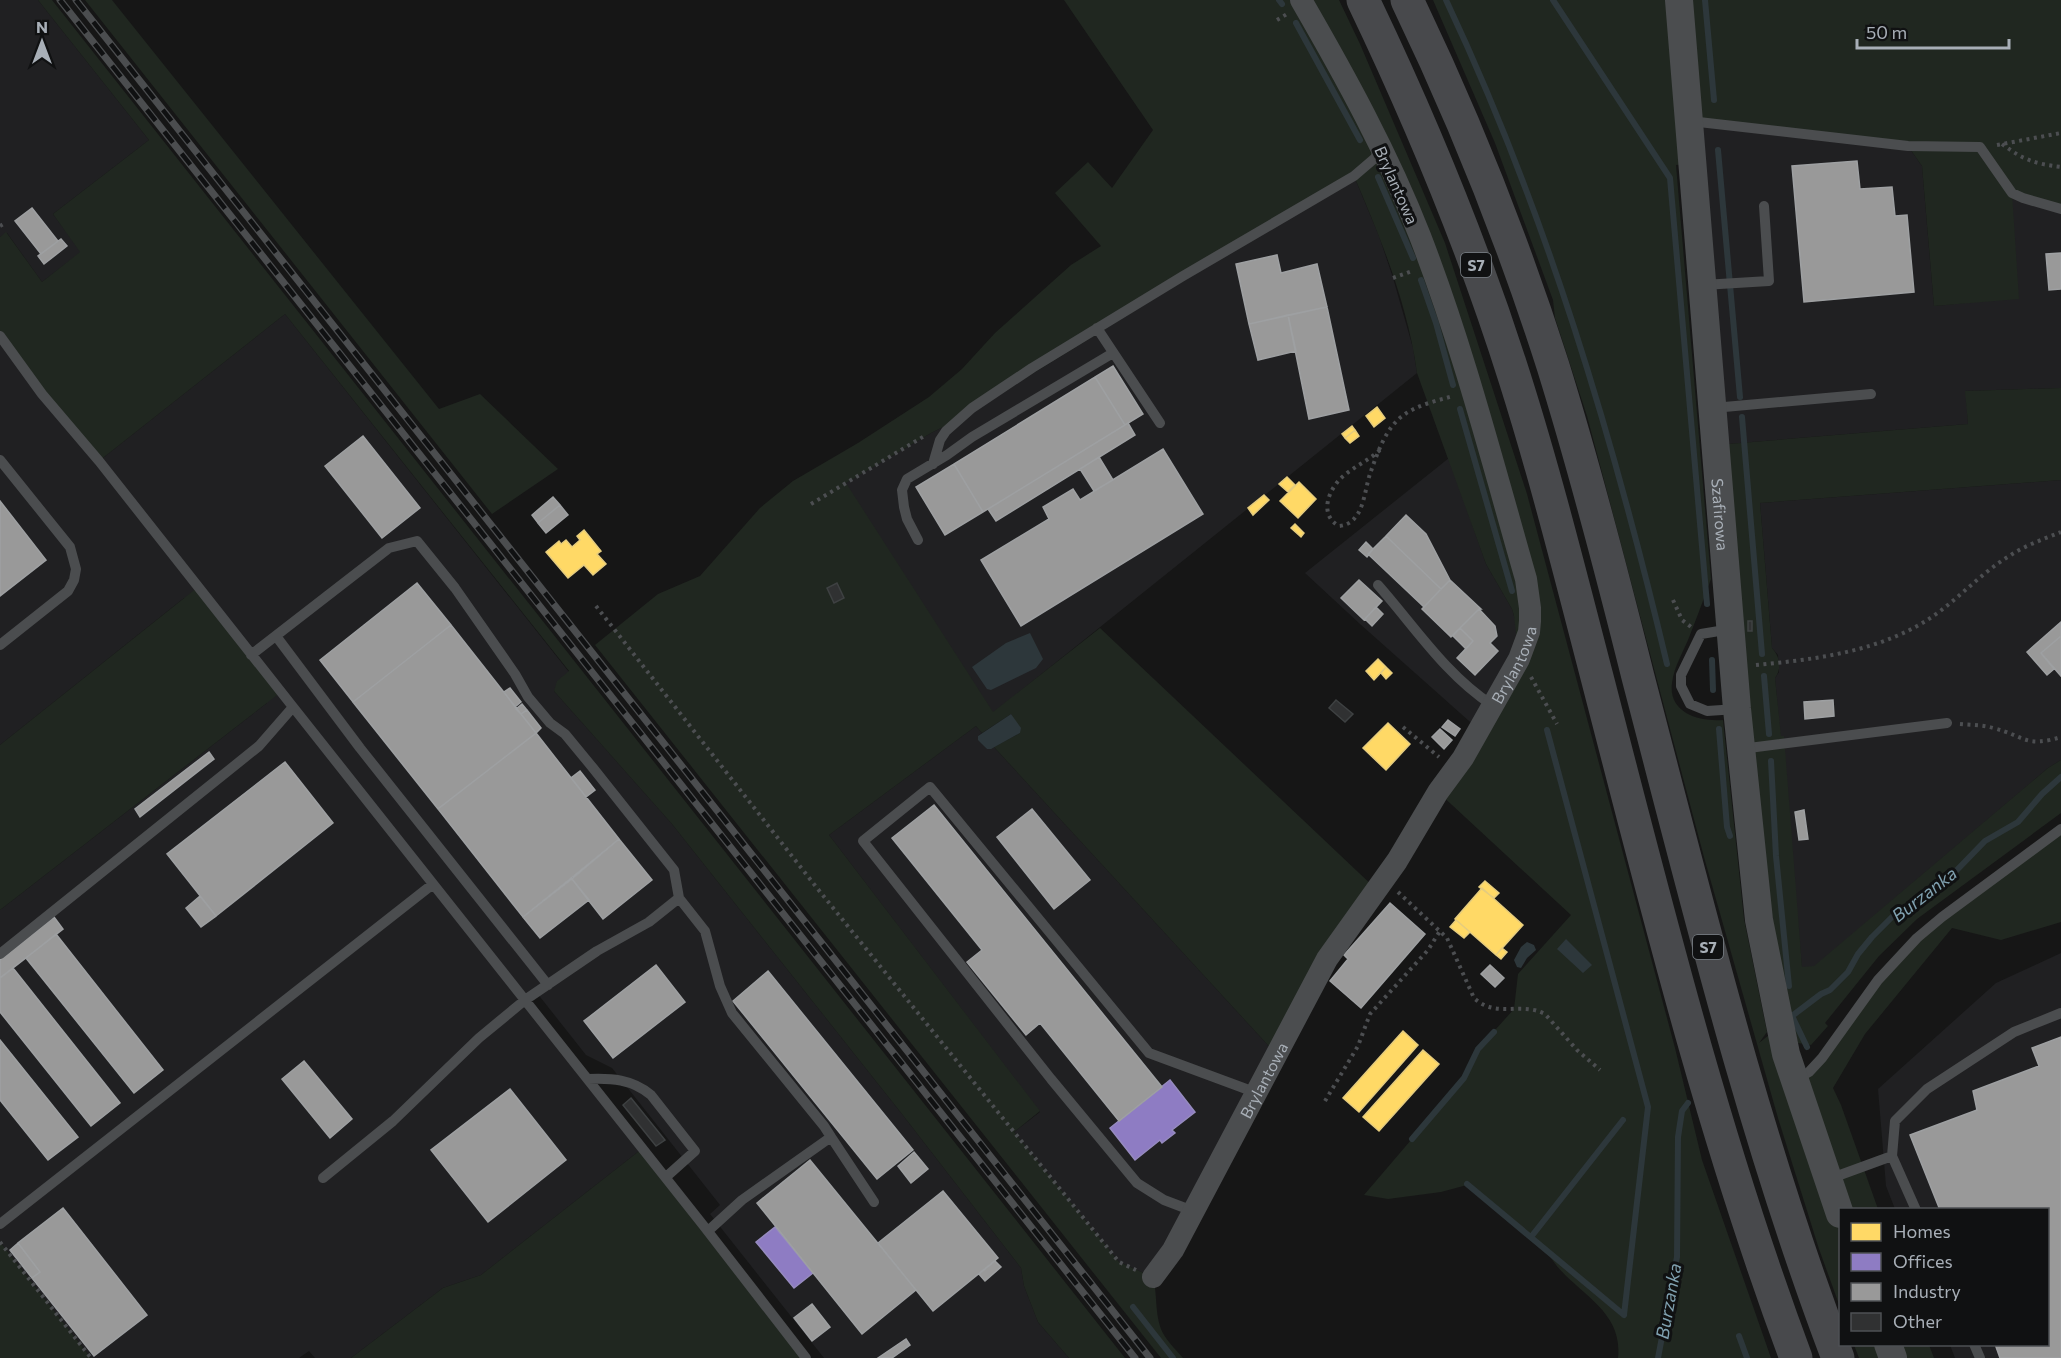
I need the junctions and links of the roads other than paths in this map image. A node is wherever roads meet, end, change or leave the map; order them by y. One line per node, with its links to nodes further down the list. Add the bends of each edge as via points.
1 (1301, 0): 6 (street, Brylantowa)
2 (1363, 0): 52 (highway, S7, via 1461,224 1515,379 1692,1032 1735,1180)
3 (1407, 0): 53 (highway, S7, via 1498,211 1553,365 1740,1060)
4 (1679, 0): 5 (street, Szafirowa)
5 (1689, 121): 8 (lane, via 1908,146 1980,147 2012,193); 9 (street, Szafirowa)
6 (1380, 147): 10 (lane, via 1375,158 1354,176); 24 (street, Brylantowa, via 1426,254 1471,391 1528,593 1529,632 1519,659)
7 (1764, 206): 9 (lane, via 1769,281)
8 (2061, 208)
9 (1703, 285): 14 (street, Szafirowa)
10 (1097, 328): 12 (lane); 17 (lane, via 957,420 940,440)
11 (0, 336): 23 (lane)
12 (1113, 353): 15 (lane); 17 (lane)
13 (1871, 394): 14 (lane)
14 (1713, 408): 20 (street, Szafirowa)
15 (1160, 423)
16 (0, 460): 22 (lane, via 70,547 76,569 68,591)
17 (933, 464): 18 (lane, via 907,479 902,490 907,519)
18 (918, 540)
19 (1378, 585): 24 (lane, via 1445,666)
20 (1731, 629): 26 (street, Szafirowa); 26 (lane, via 1701,634 1681,675 1681,686 1690,704 1699,708)
21 (276, 636): 23 (lane); 31 (lane, via 389,548 417,541 455,588 528,697 594,768 674,870); 33 (lane)
22 (0, 645)
23 (251, 655): 25 (lane)
24 (1492, 705): 38 (street, Brylantowa, via 1409,842 1327,958)
25 (293, 707): 30 (lane); 32 (lane, via 259,746)
26 (1737, 708): 28 (street, Szafirowa)
27 (1947, 723): 28 (lane)
28 (1741, 749): 37 (street, Szafirowa, via 1759,920 1779,1027)
29 (2061, 828): 37 (lane, via 1910,945 1878,980 1822,1058)
30 (433, 884): 34 (lane); 48 (lane)
31 (679, 898): 33 (lane, via 649,922); 39 (lane, via 705,931 720,986 732,1012)
32 (0, 954)
33 (548, 985): 34 (lane)
34 (525, 1000): 36 (lane); 42 (lane, via 479,1038 393,1121)
35 (2061, 1013): 40 (lane, via 2014,1032 1927,1089 1895,1121)
36 (588, 1079): 41 (lane); 41 (lane, via 620,1079 642,1088 695,1150)
37 (1794, 1080): 43 (street, Szafirowa)
38 (1257, 1093): 46 (street, Brylantowa); 46 (lane, via 1149,1053 930,787 862,841 1137,1183 1157,1197)
39 (831, 1137): 44 (lane); 49 (lane, via 742,1200)
40 (1893, 1156): 43 (lane); 45 (lane)
41 (666, 1177): 49 (lane)
42 (323, 1178)
43 (1828, 1179): 47 (street, Szafirowa)
44 (874, 1202)
45 (1916, 1208)
46 (1193, 1211): 50 (street, Brylantowa, via 1173,1250)
47 (1839, 1211)
48 (0, 1224)
49 (708, 1231): 51 (lane)
50 (1153, 1277)
51 (806, 1358)
52 (1796, 1358)
53 (1838, 1358)

